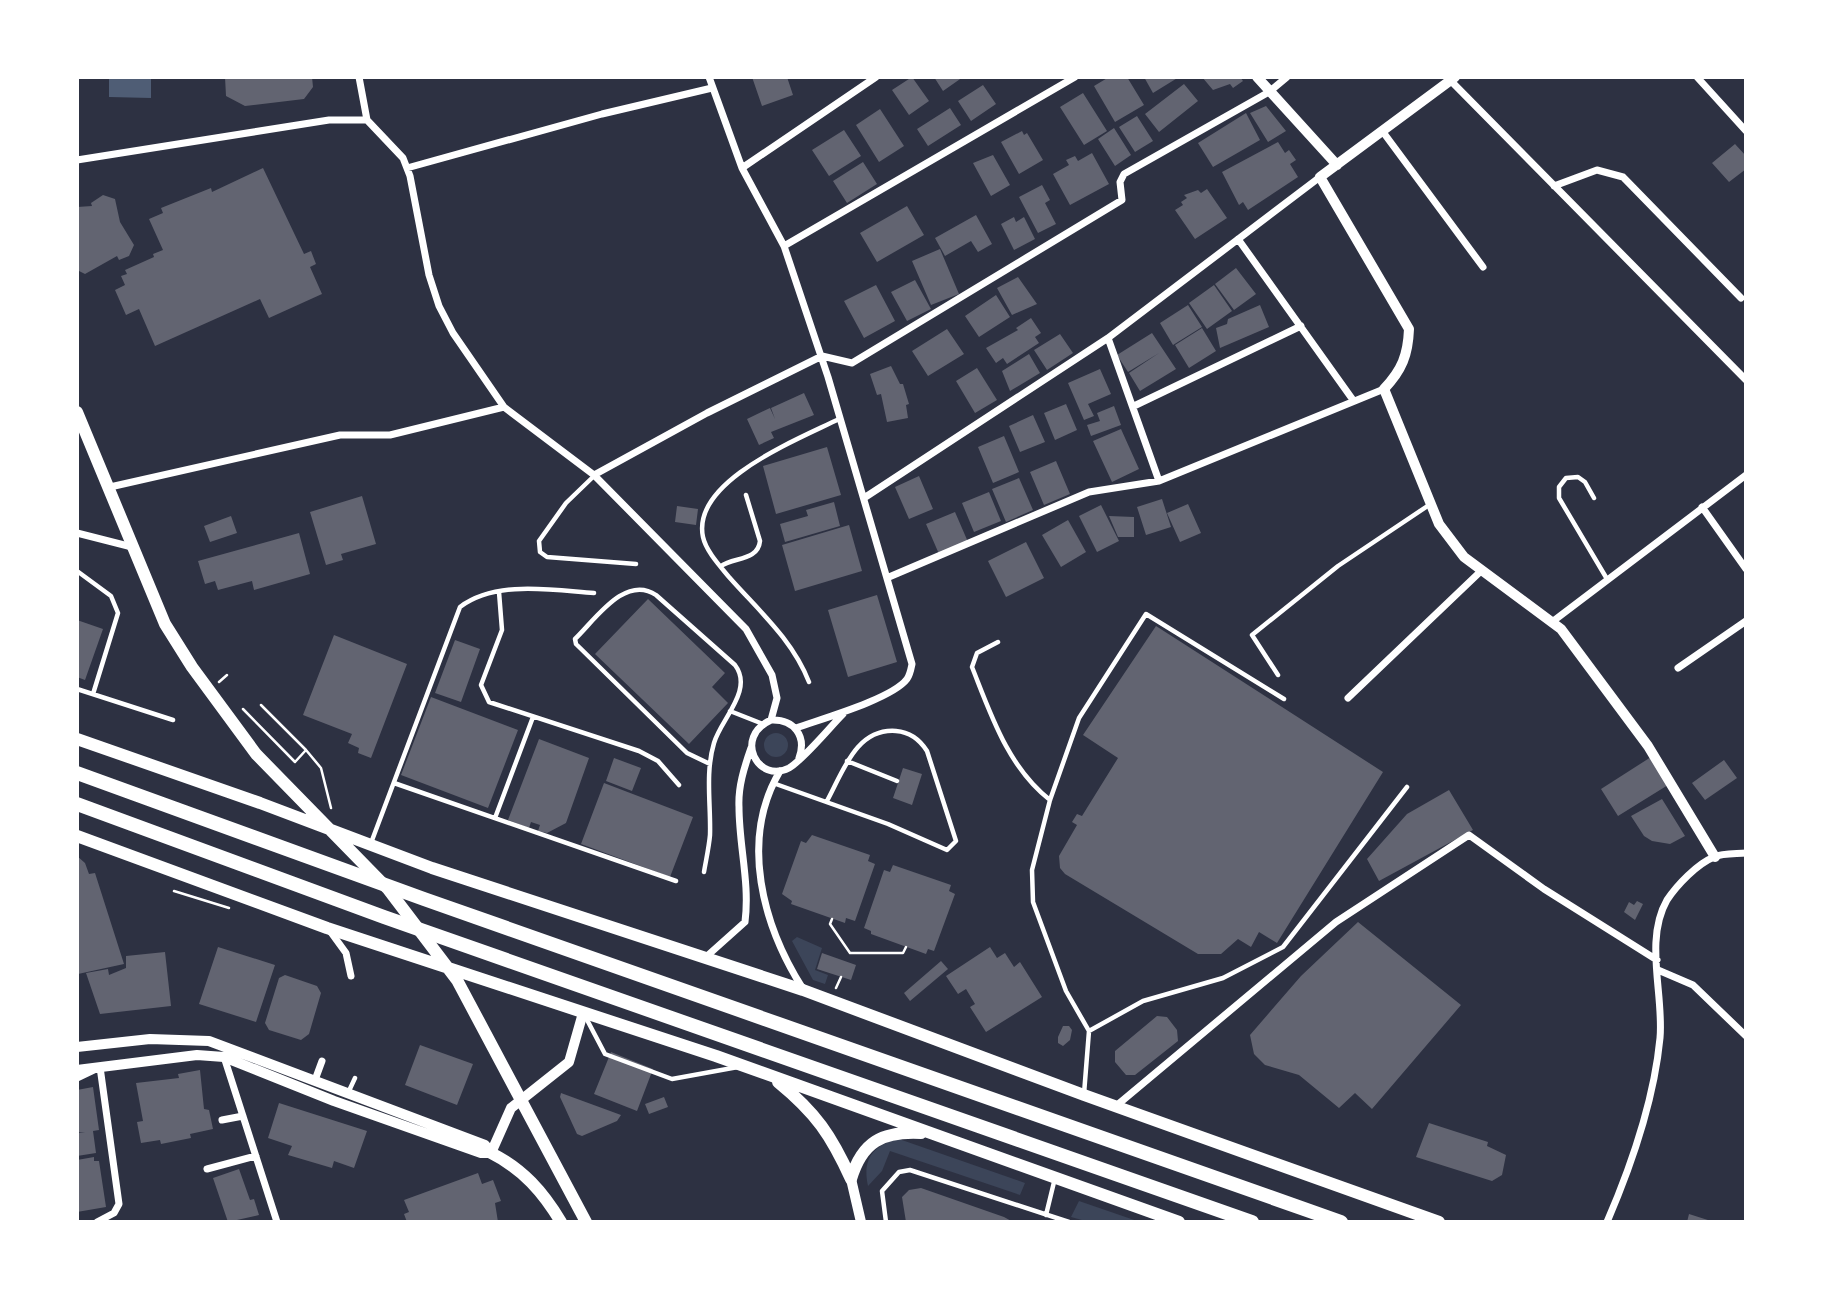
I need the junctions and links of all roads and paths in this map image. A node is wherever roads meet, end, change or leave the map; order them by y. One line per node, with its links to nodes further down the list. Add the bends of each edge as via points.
1 (359, 77): 11 (street)
2 (709, 77): 9 (street)
3 (876, 77): 17 (street)
4 (1075, 77): 21 (street)
5 (1257, 77): 10 (street)
6 (1287, 77): 10 (street)
7 (1697, 77): 12 (street)
8 (1452, 79): 13 (street); 19 (street)
9 (712, 88): 16 (street); 17 (street)
10 (1269, 92): 15 (street); 26 (street, via 1124,174 1122,200 852,363)
11 (367, 120): 14 (street, via 329,120); 16 (street, via 396,148)
12 (1746, 131)
13 (1383, 132): 15 (street); 22 (street)
14 (77, 160)
15 (1337, 164): 18 (street)
16 (407, 168): 31 (street, via 439,306)
17 (742, 168): 21 (street)
18 (1320, 177): 20 (street); 28 (street, via 1409,329 1408,355)
19 (1554, 186): 23 (street, via 1597,170 1623,177); 27 (street)
20 (1238, 239): 24 (street); 25 (street)
21 (785, 246): 26 (street)
22 (1483, 267)
23 (1741, 298)
24 (1300, 326): 29 (street); 30 (street)
25 (1108, 338): 30 (street); 39 (street)
26 (822, 356): 33 (street); 34 (street)
27 (1746, 380)
28 (1384, 389): 29 (street); 41 (street)
29 (1353, 400): 36 (street)
30 (1134, 406): 36 (street)
31 (504, 407): 34 (street); 37 (street, via 390,435 340,435)
32 (77, 412): 37 (main road)
33 (839, 419): 39 (street); 46 (lane, via 751,463 709,502 702,519 703,536)
34 (594, 475): 45 (lane, via 538,541 540,552 547,557); 72 (street, via 746,629 772,675 777,698)
35 (1746, 475): 42 (street)
36 (1159, 481): 50 (street, via 1089,492)
37 (110, 487): 44 (main road)
38 (746, 495): 46 (lane, via 760,545 753,555)
39 (864, 498): 50 (street)
40 (1594, 498): 51 (lane, via 1578,477 1566,478 1559,487 1559,498)
41 (1429, 504): 49 (street, via 1464,557); 59 (lane, via 1338,566 1252,635)
42 (1702, 507): 47 (street); 51 (street)
43 (77, 533): 44 (street)
44 (132, 547): 136 (main road, via 165,624 236,731 387,889 457,980)
45 (636, 564)
46 (721, 566): 60 (lane, via 778,630)
47 (1746, 569)
48 (77, 571): 63 (lane, via 111,596 118,613)
49 (1481, 571): 55 (street); 64 (street)
50 (889, 576): 69 (street, via 912,664 910,674 893,689)
51 (1607, 579): 55 (street)
52 (499, 592): 53 (lane); 70 (lane, via 502,630 482,691 489,702); 84 (lane, via 471,598 460,607)
53 (594, 593)
54 (1746, 621): 57 (street)
55 (1552, 622): 96 (street, via 1636,728)
56 (998, 642): 89 (lane, via 977,653 972,667 1010,753 1034,788)
57 (1678, 668)
58 (227, 675): 61 (path)
59 (1278, 675)
60 (809, 682)
61 (218, 684)
62 (77, 689): 63 (lane)
63 (93, 694): 71 (lane)
64 (1348, 698)
65 (1284, 699): 89 (lane, via 1146,614 1079,718)
66 (237, 703): 77 (path, via 295,762)
67 (261, 705): 77 (path)
68 (730, 711): 73 (lane); 80 (lane, via 714,742); 80 (lane, via 741,684 738,669 650,592 637,589 616,598 575,639 687,753)
69 (846, 711): 74 (street); 78 (street)
70 (533, 717): 86 (lane, via 639,751 666,768); 91 (lane)
71 (173, 720)
72 (771, 720): 73 (street); 74 (street)
73 (763, 724): 76 (street, via 752,737)
74 (796, 728): 78 (street, via 802,742)
75 (77, 739): 92 (main road)
76 (751, 748): 81 (street, via 758,763); 105 (street, via 738,806 749,895 745,922)
77 (306, 750): 92 (path, via 321,768)
78 (799, 758): 81 (street)
79 (847, 761): 83 (lane); 88 (lane); 88 (lane, via 863,741 878,733 902,732 919,741 927,751 956,835 955,844 947,850)
80 (710, 764): 97 (lane, via 710,837)
81 (780, 771): 85 (street)
82 (77, 773): 145 (highway)
83 (897, 781)
84 (394, 783): 91 (lane); 94 (lane)
85 (773, 783): 88 (lane); 110 (street, via 761,820 764,901 774,937)
86 (679, 785)
87 (1407, 787): 112 (lane, via 1283,947 1223,978 1143,1001)
88 (827, 800)
89 (1050, 800): 112 (lane, via 1032,870 1032,902 1066,991)
90 (77, 804): 144 (highway)
91 (495, 818): 98 (lane)
92 (336, 831): 94 (main road)
93 (77, 836): 102 (main road)
94 (371, 844): 105 (main road)
95 (1746, 853): 96 (street)
96 (1715, 857): 106 (street, via 1689,875 1668,900 1658,933)
97 (704, 872)
98 (676, 881)
99 (174, 891): 100 (path)
100 (223, 908)
101 (832, 919): 104 (path, via 830,924)
102 (327, 928): 109 (street, via 346,953); 111 (main road)
103 (906, 947): 104 (path, via 903,953)
104 (850, 954): 107 (path)
105 (706, 956): 110 (main road)
106 (1657, 960): 108 (street); 126 (street, via 1469,835 1336,922)
107 (848, 962)
108 (1658, 971): 113 (street, via 1693,985); 147 (street, via 1662,1014 1654,1076 1630,1169)
109 (351, 976)
110 (803, 990): 125 (main road)
111 (583, 1013): 117 (main road); 117 (lane, via 605,1054 672,1079); 130 (street, via 569,1062 511,1108)
112 (1089, 1031): 125 (lane)
113 (1746, 1036)
114 (77, 1047): 123 (street, via 150,1039 209,1041)
115 (224, 1057): 118 (street, via 197,1055); 127 (street); 130 (street, via 334,1101)
116 (322, 1061): 123 (street)
117 (744, 1066): 120 (main road)
118 (100, 1067): 119 (street); 122 (street); 137 (street, via 119,1204 114,1213)
119 (77, 1070)
120 (770, 1075): 129 (main road); 134 (main road, via 809,1107)
121 (355, 1077): 124 (lane)
122 (77, 1078)
123 (315, 1080): 124 (street)
124 (348, 1094): 130 (street, via 485,1144)
125 (1084, 1095): 126 (main road)
126 (1116, 1106): 146 (main road)
127 (243, 1116): 128 (street); 131 (street)
128 (222, 1120)
129 (934, 1134): 133 (main road); 134 (main road, via 903,1132 868,1145 857,1158)
130 (491, 1153): 139 (main road, via 541,1191)
131 (256, 1156): 132 (street); 138 (street)
132 (206, 1170)
133 (1055, 1177): 135 (lane); 143 (main road)
134 (851, 1180): 140 (street)
135 (1046, 1214): 141 (lane, via 910,1170 900,1172 882,1191); 142 (lane)
136 (584, 1220)
137 (97, 1222)
138 (277, 1222)
139 (561, 1222)
140 (861, 1222)
141 (886, 1222)
142 (1069, 1222)
143 (1179, 1222)
144 (1252, 1222)
145 (1341, 1222)
146 (1439, 1222)
147 (1607, 1222)

